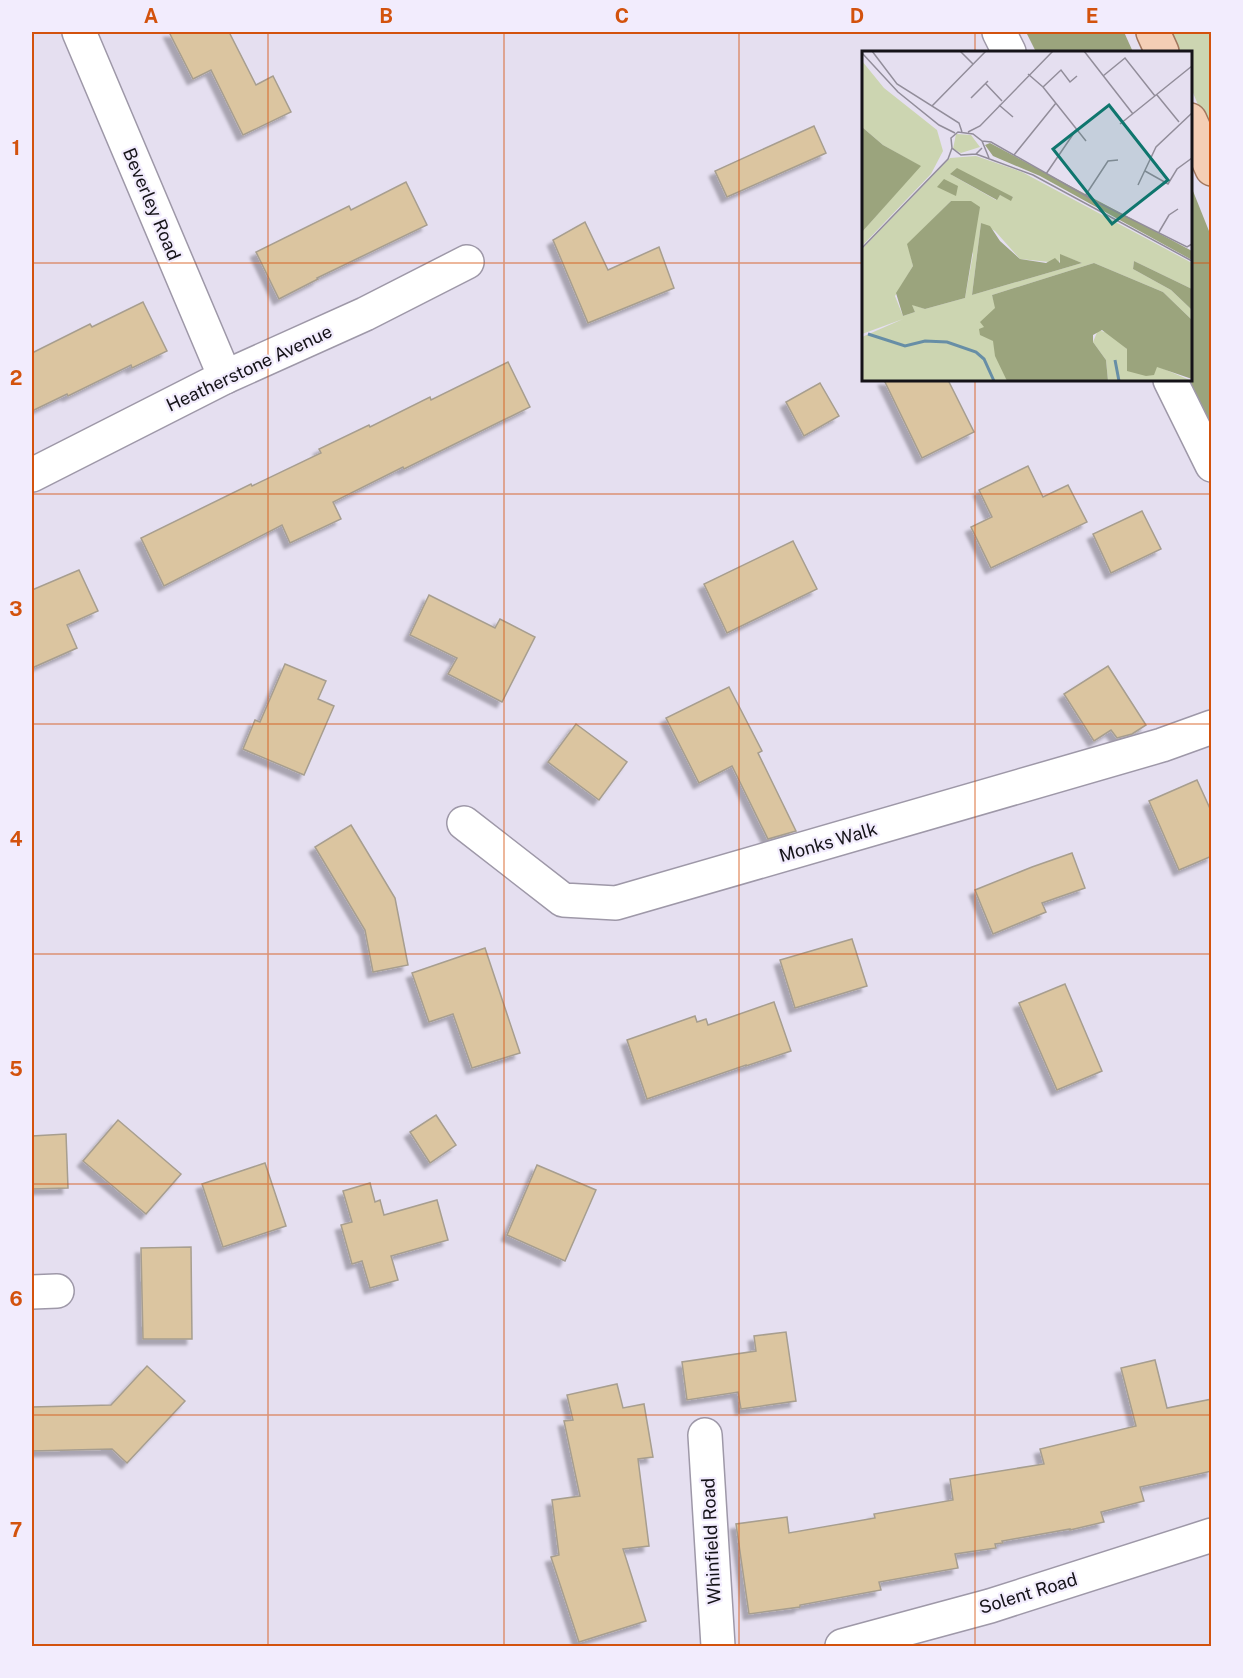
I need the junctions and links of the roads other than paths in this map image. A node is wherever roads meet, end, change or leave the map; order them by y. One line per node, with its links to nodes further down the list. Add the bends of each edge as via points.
1 (79, 32): 9 (street, Beverley Road)
2 (999, 32): 4 (street)
3 (1153, 32): 5 (main road)
4 (1008, 51)
5 (1162, 51)
6 (1192, 122): 7 (main road)
7 (1212, 169)
8 (467, 262): 9 (street, Heatherstone Avenue, via 365,314)
9 (225, 377): 12 (street, Heatherstone Avenue)
10 (1170, 381): 11 (street)
11 (1212, 465)
12 (32, 475)
13 (1212, 726): 14 (street, Monks Walk, via 1162,746 616,903 563,900)
14 (464, 823)
15 (705, 1435): 17 (street, Whinfield Road)
16 (1212, 1535): 18 (street, Solent Road, via 990,1606)
17 (718, 1647)
18 (842, 1647)

